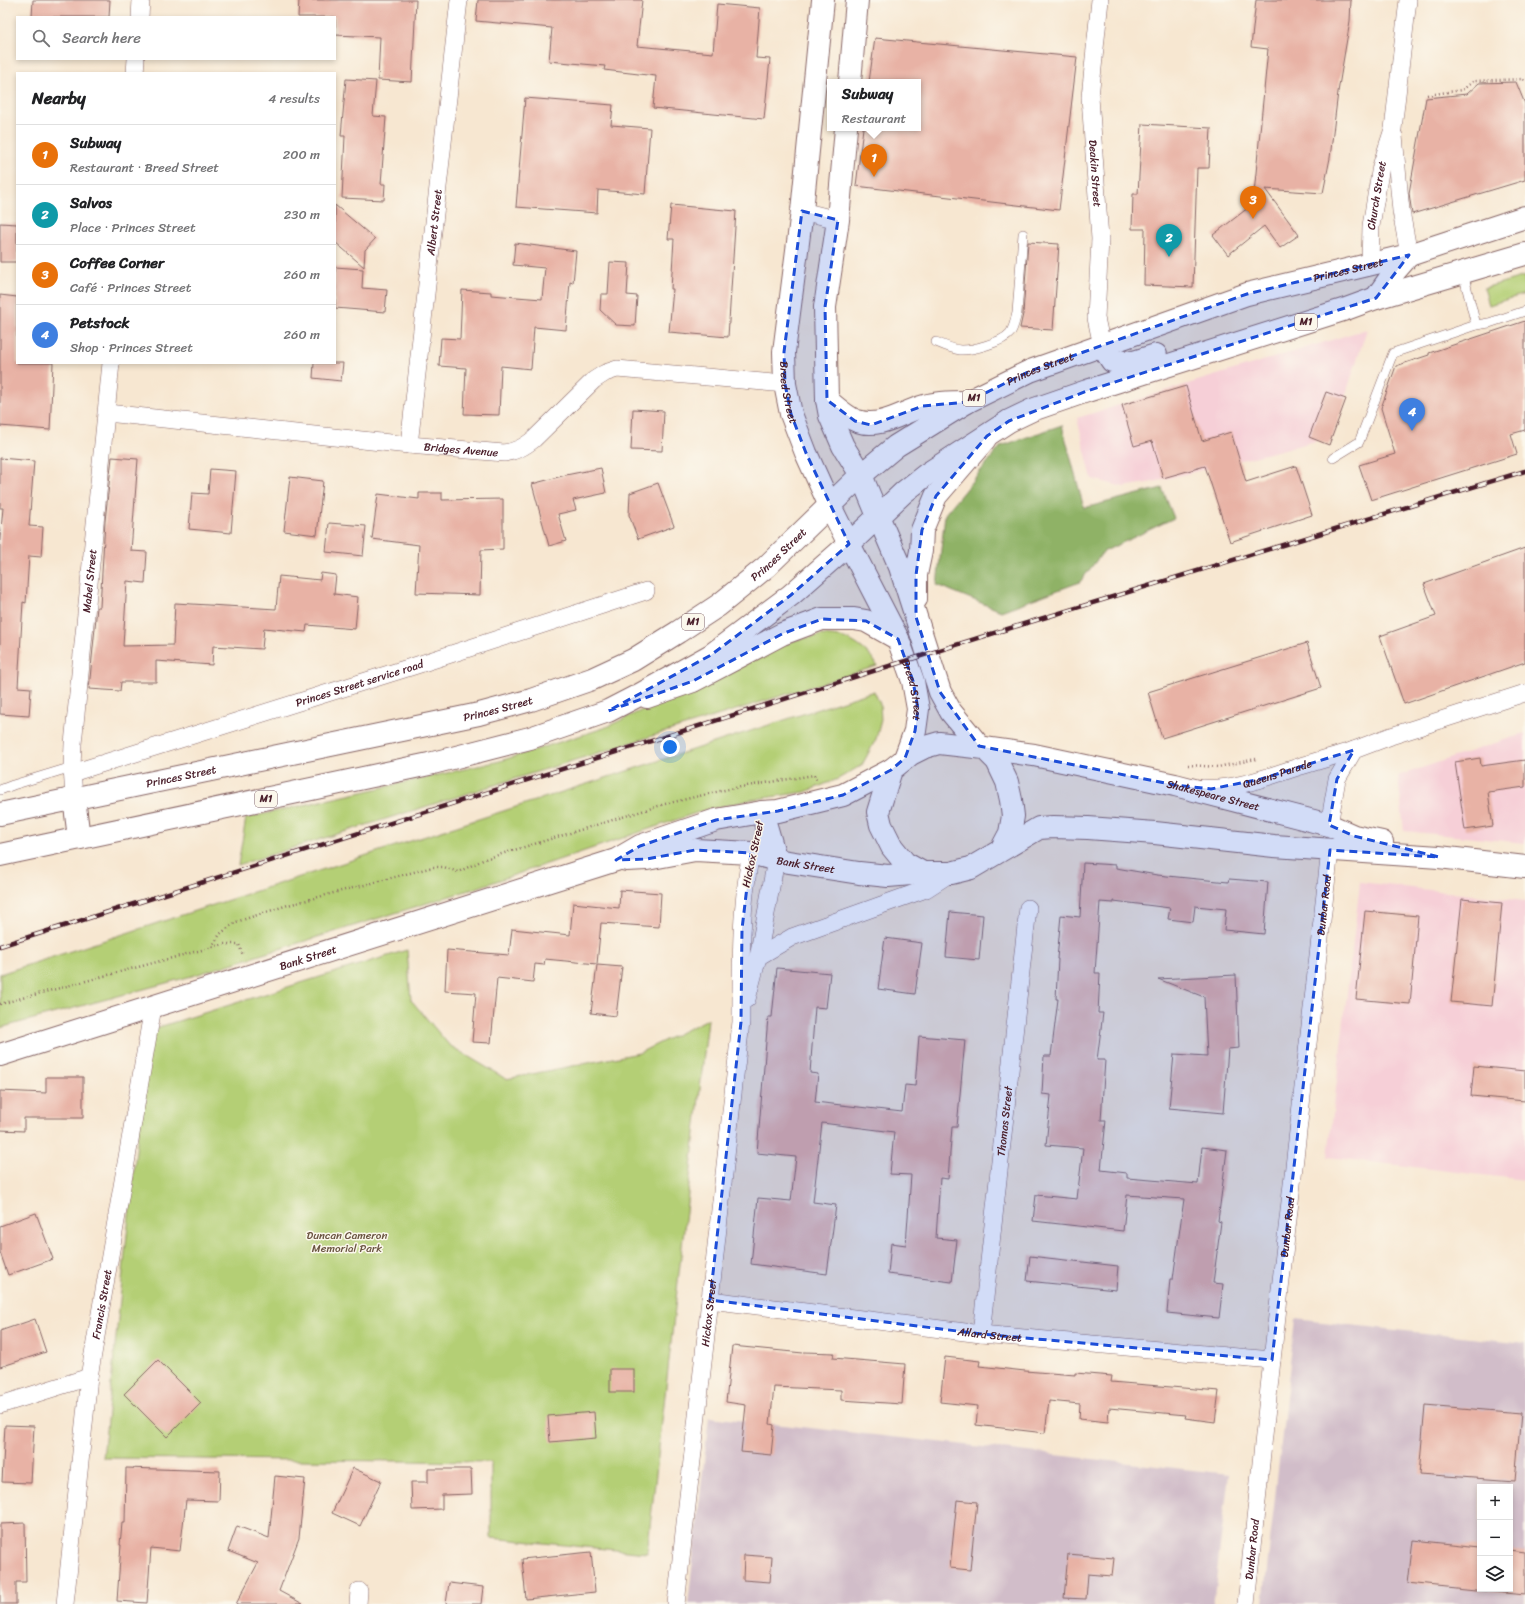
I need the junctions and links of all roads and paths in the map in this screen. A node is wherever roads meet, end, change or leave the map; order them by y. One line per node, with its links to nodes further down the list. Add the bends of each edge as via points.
1 (141, 0): 7 (street)
2 (459, 0): 35 (street, Albert Street)
3 (823, 0): 15 (main road, Breed Street)
4 (857, 0): 10 (main road)
5 (1100, 0): 28 (street, Deakin Street, via 1090,97 1100,239 1096,318)
6 (1408, 0): 13 (street, Church Street)
7 (140, 16)
8 (136, 60): 9 (street)
9 (135, 72)
10 (850, 79)
11 (1525, 83): 12 (path, via 1523,79 1474,81 1462,90)
12 (1427, 95)
13 (1393, 130): 19 (street, Church Street, via 1401,211); 21 (street, Church Street, via 1381,166 1371,226)
14 (846, 131): 17 (main road, Breed Street)
15 (802, 211): 17 (street); 30 (main road, Breed Street, via 784,352)
16 (1525, 217): 19 (main road, Princes Street / M1)
17 (838, 220): 31 (main road, Breed Street, via 825,307)
18 (1023, 234): 27 (lane, via 1017,313 1011,332 1005,339 972,349 959,350)
19 (1409, 254): 21 (main road, Princes Street / M1); 23 (main road)
20 (1525, 254): 22 (main road, M1)
21 (1370, 264): 23 (main road, via 1370,278); 28 (main road, Princes Street / M1, via 1247,294)
22 (1463, 273): 23 (main road, M1); 26 (lane)
23 (1376, 298): 25 (main road, M1)
24 (1525, 311): 26 (lane)
25 (1306, 322): 28 (main road, via 1254,325 1134,362 1112,361); 34 (main road, M1, via 1032,410)
26 (1476, 325): 36 (lane, via 1393,353 1360,442)
27 (936, 342)
28 (1102, 346): 32 (main road, Princes Street / M1, via 1030,371)
29 (112, 364): 33 (street, Mabel Street)
30 (785, 384): 35 (street, Bridges Avenue, via 617,369 594,380 534,440 515,451 488,453); 38 (main road, Breed Street, via 791,414)
31 (827, 400): 32 (main road, via 856,421 871,425 924,406 942,402); 37 (main road, Breed Street, via 830,416 843,446)
32 (967, 402): 37 (main road, Princes Street / M1, via 896,446)
33 (107, 413): 35 (street, Bridges Avenue); 51 (street, Mabel Street)
34 (987, 436): 39 (main road, M1, via 928,474); 42 (main road, via 936,496 922,530 916,575)
35 (409, 445)
36 (1333, 458)
37 (861, 475): 38 (main road, Princes Street / M1); 39 (main road, Breed Street)
38 (830, 506): 40 (main road, Breed Street); 55 (main road, Princes Street / M1, via 766,567 719,605 633,660 592,679 531,700 479,714)
39 (878, 516): 40 (main road, M1); 42 (main road, Breed Street, via 900,567)
40 (849, 544): 43 (main road, Breed Street); 45 (main road, M1, via 791,595 711,655)
41 (646, 591): 51 (street, Princes Street service road, via 406,668)
42 (916, 617): 46 (main road, Breed Street, via 940,692 951,712)
43 (898, 639): 45 (main road, via 866,621 822,619 782,634 693,681); 49 (main road, Breed Street, via 913,681 918,709 915,731)
44 (1525, 693): 47 (street, Queens Parade)
45 (608, 711): 59 (main road, M1, via 530,738 429,764)
46 (981, 747): 49 (main road, via 939,743 925,747); 52 (main road, Shakespeare Street, via 1034,755); 60 (main road, via 997,761 1011,800 1013,816 1010,833)
47 (1354, 750): 52 (street, Queens Parade, via 1227,787 1211,789); 58 (street, via 1337,779)
48 (1258, 759): 50 (path, via 1218,767)
49 (898, 764): 54 (main road, Bank Street, via 843,795); 68 (main road, via 878,812 881,825 892,847 905,863)
50 (1182, 764)
51 (72, 770): 53 (lane, Princes Street service road); 55 (street, Mabel Street)
52 (1175, 785): 58 (main road, Shakespeare Street)
53 (0, 790)
54 (831, 797): 56 (main road, Bank Street, via 778,811); 71 (path, via 814,775 729,789 665,804 485,860 458,872 444,867 433,867 236,922 220,934)
55 (74, 798): 57 (main road, Princes Street / M1); 59 (main road)
56 (762, 812): 62 (main road, Hickox Street); 65 (main road, Bank Street, via 716,820 640,846); 66 (main road, Hickox Street)
57 (0, 814)
58 (1328, 825): 61 (main road); 64 (main road, Shakespeare Street, via 1354,836)
59 (79, 838): 63 (main road, M1)
60 (1001, 850): 61 (main road, Shakespeare Street, via 1039,828 1070,827); 69 (main road, via 971,868)
61 (1330, 850): 64 (main road, Shakespeare Street); 81 (street, Dunbar Road)
62 (751, 853): 65 (main road, Bank Street, via 695,850 647,859); 66 (main road, Bank Street); 72 (street, Hickox Street, via 745,884)
63 (0, 855)
64 (1439, 857): 67 (main road, Shakespeare Street)
65 (616, 860): 74 (main road, Bank Street)
66 (776, 860): 68 (main road, Bank Street, via 888,876); 73 (street, Hickox Street)
67 (1525, 867)
68 (924, 873): 69 (main road)
69 (951, 873): 73 (street, via 926,889 792,937)
70 (1028, 908): 80 (street, Thomas Street)
71 (212, 947): 74 (path, via 239,944); 75 (path)
72 (741, 951): 73 (street); 77 (street, Hickox Street)
73 (758, 957): 77 (street, Hickox Street)
74 (250, 975): 76 (main road, Bank Street)
75 (0, 1004)
76 (152, 1007): 78 (main road, Bank Street); 82 (street, Francis Street)
77 (741, 1022): 79 (street, Hickox Street)
78 (0, 1055)
79 (710, 1300): 80 (street, Allard Street); 85 (street, Hickox Street)
80 (981, 1334): 81 (street, Allard Street)
81 (1272, 1360): 86 (street, Dunbar Road)
82 (89, 1377): 83 (street); 84 (street, Francis Street)
83 (0, 1405)
84 (65, 1604)
85 (676, 1604)
86 (1246, 1604)

